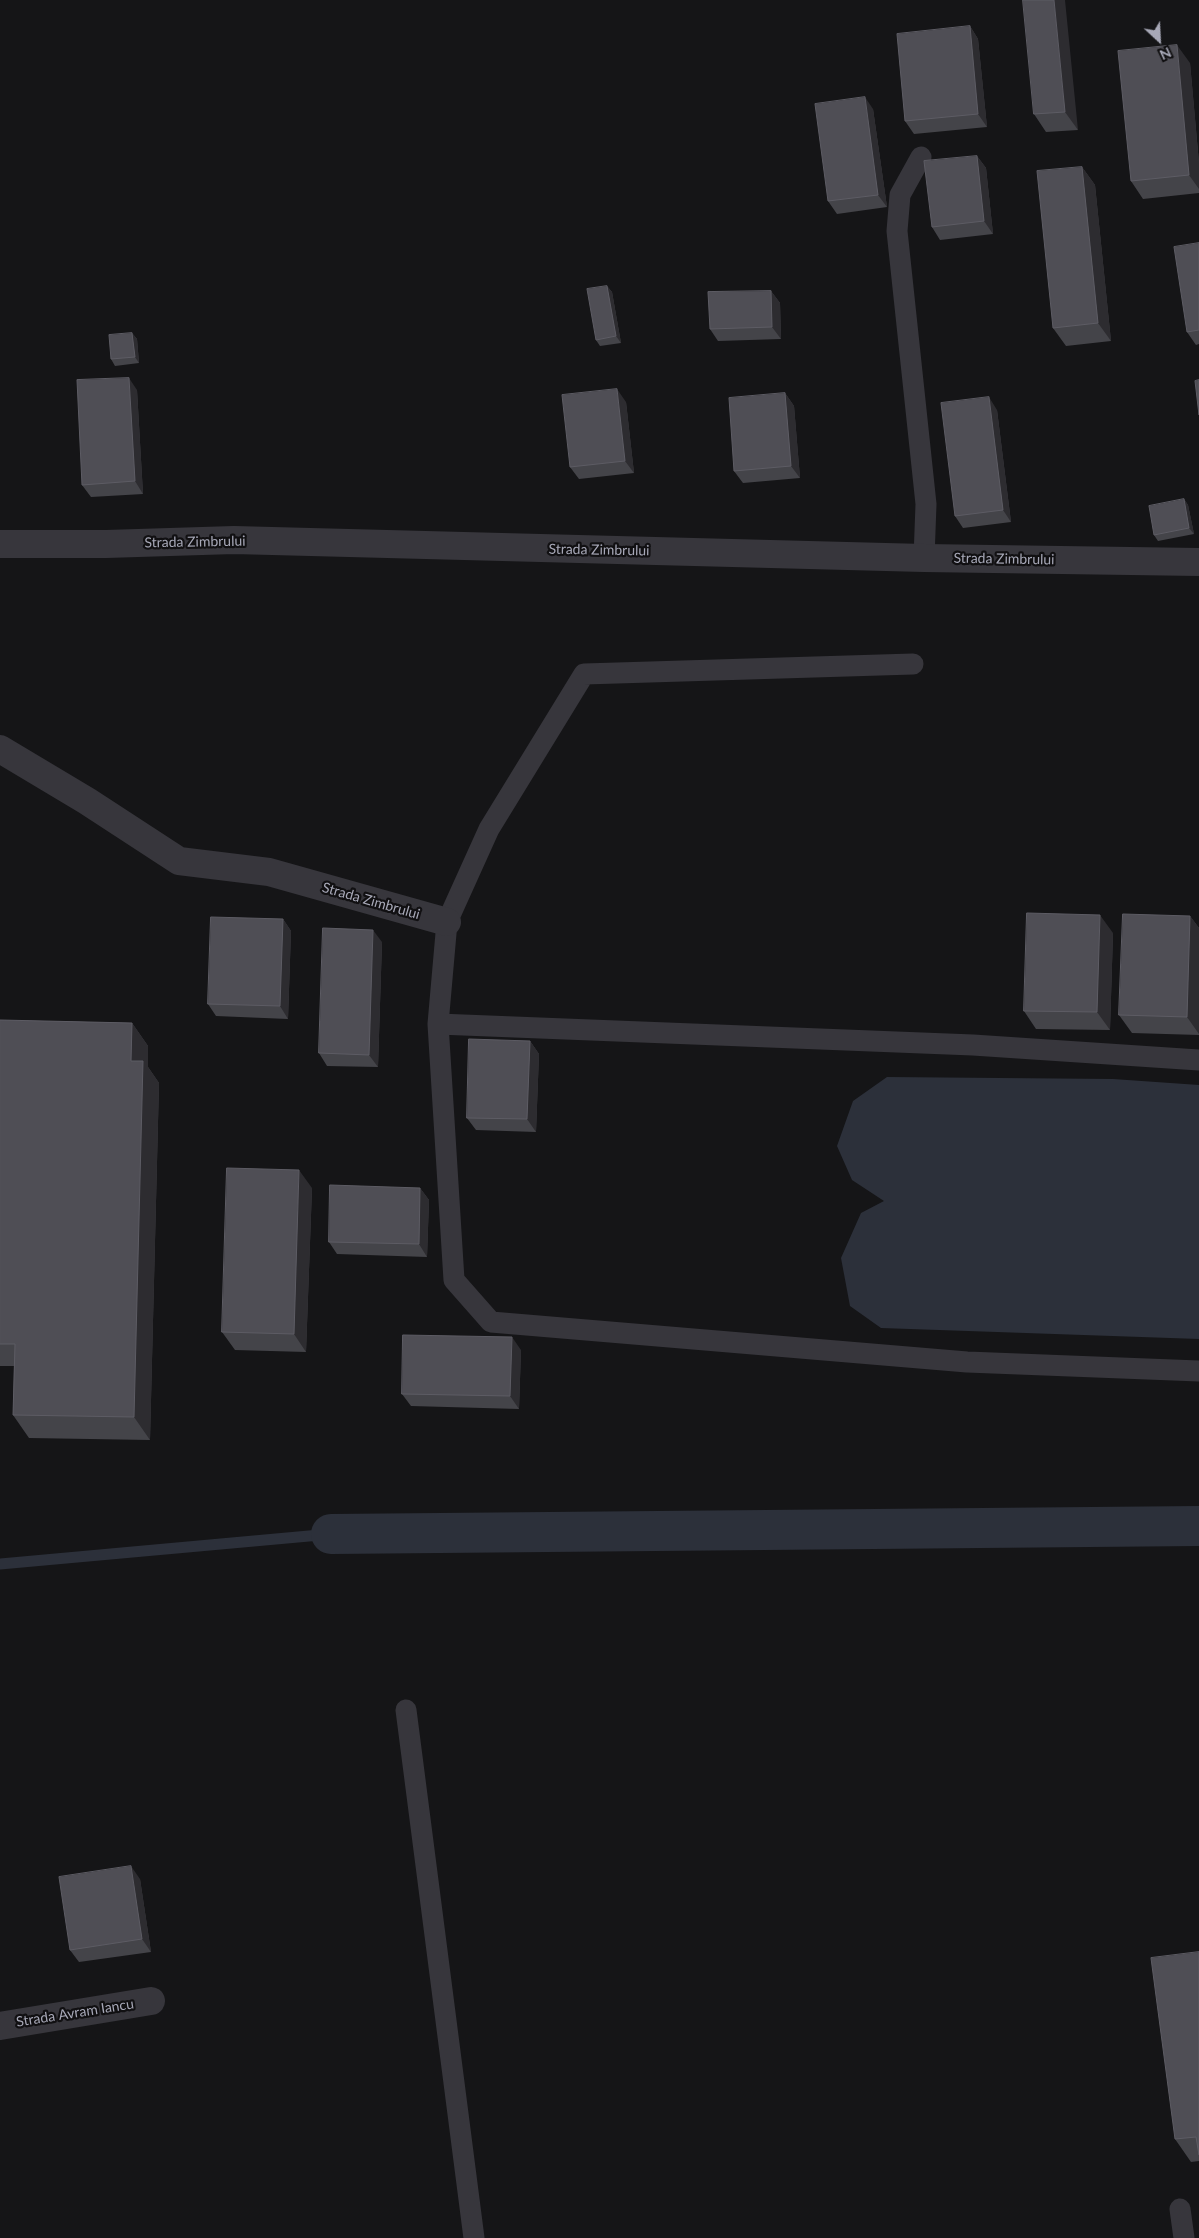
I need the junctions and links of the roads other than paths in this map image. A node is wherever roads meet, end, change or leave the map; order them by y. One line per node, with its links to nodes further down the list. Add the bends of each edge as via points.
1 (922, 157): 3 (lane, via 900,195 897,231 926,504)
2 (0, 544): 3 (street, Strada Zimbrului, via 234,540)
3 (924, 558): 4 (street, Strada Zimbrului)
4 (1199, 562)
5 (913, 664): 7 (lane, via 584,674 489,829)
6 (0, 749): 7 (street, Strada Zimbrului, via 179,861 270,872)
7 (447, 922): 8 (lane)
8 (438, 1024): 9 (lane, via 973,1045); 10 (lane, via 454,1280 491,1322 967,1362)
9 (1199, 1060)
10 (1199, 1371)
11 (406, 1710): 15 (lane)
12 (151, 2001): 13 (street, Strada Avram Iancu)
13 (0, 2026)
14 (1180, 2209): 16 (lane)
15 (474, 2238)
16 (1184, 2238)

